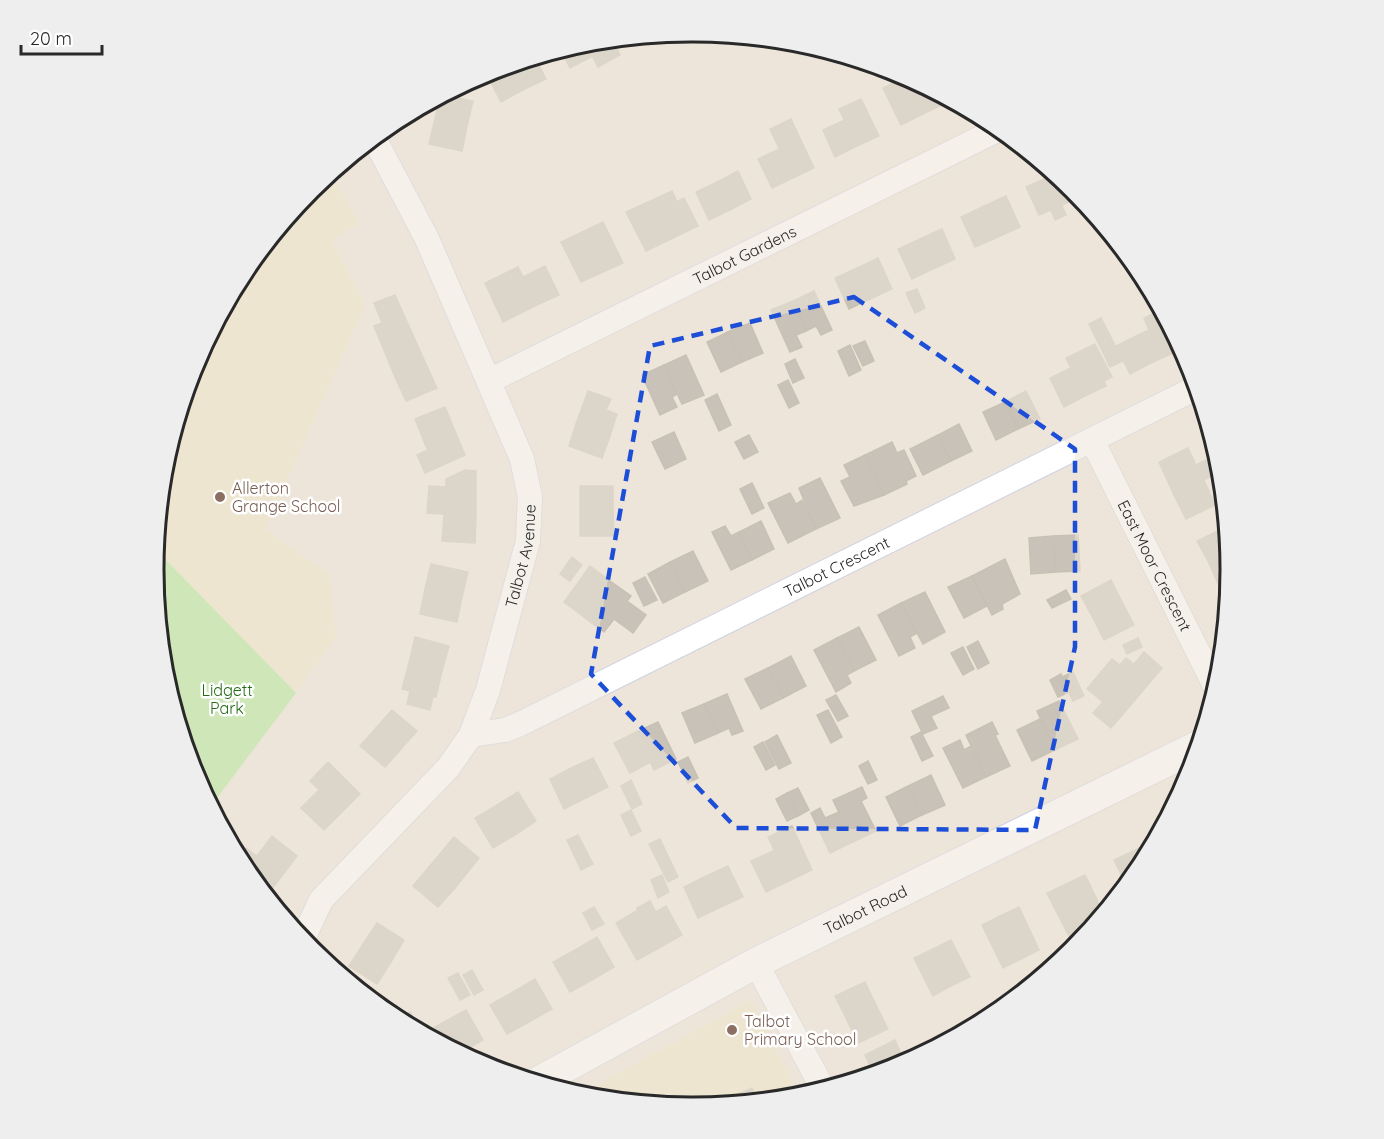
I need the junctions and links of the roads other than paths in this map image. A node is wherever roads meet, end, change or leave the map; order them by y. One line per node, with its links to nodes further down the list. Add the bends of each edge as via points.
1 (989, 134): 3 (street, Talbot Gardens)
2 (378, 146): 3 (street, Talbot Avenue, via 427,238)
3 (489, 381): 7 (street, Talbot Avenue, via 522,459 530,497 528,541 488,690)
4 (1189, 392): 5 (street, Talbot Crescent)
5 (1094, 442): 6 (street, East Moor Crescent); 7 (street, Talbot Crescent, via 520,724)
6 (1209, 673)
7 (471, 735): 9 (street, Talbot Avenue, via 448,768 321,900)
8 (1187, 751): 10 (street, Talbot Road)
9 (307, 930)
10 (756, 963): 11 (street, Talbot Road); 12 (street)
11 (548, 1077)
12 (819, 1081)

